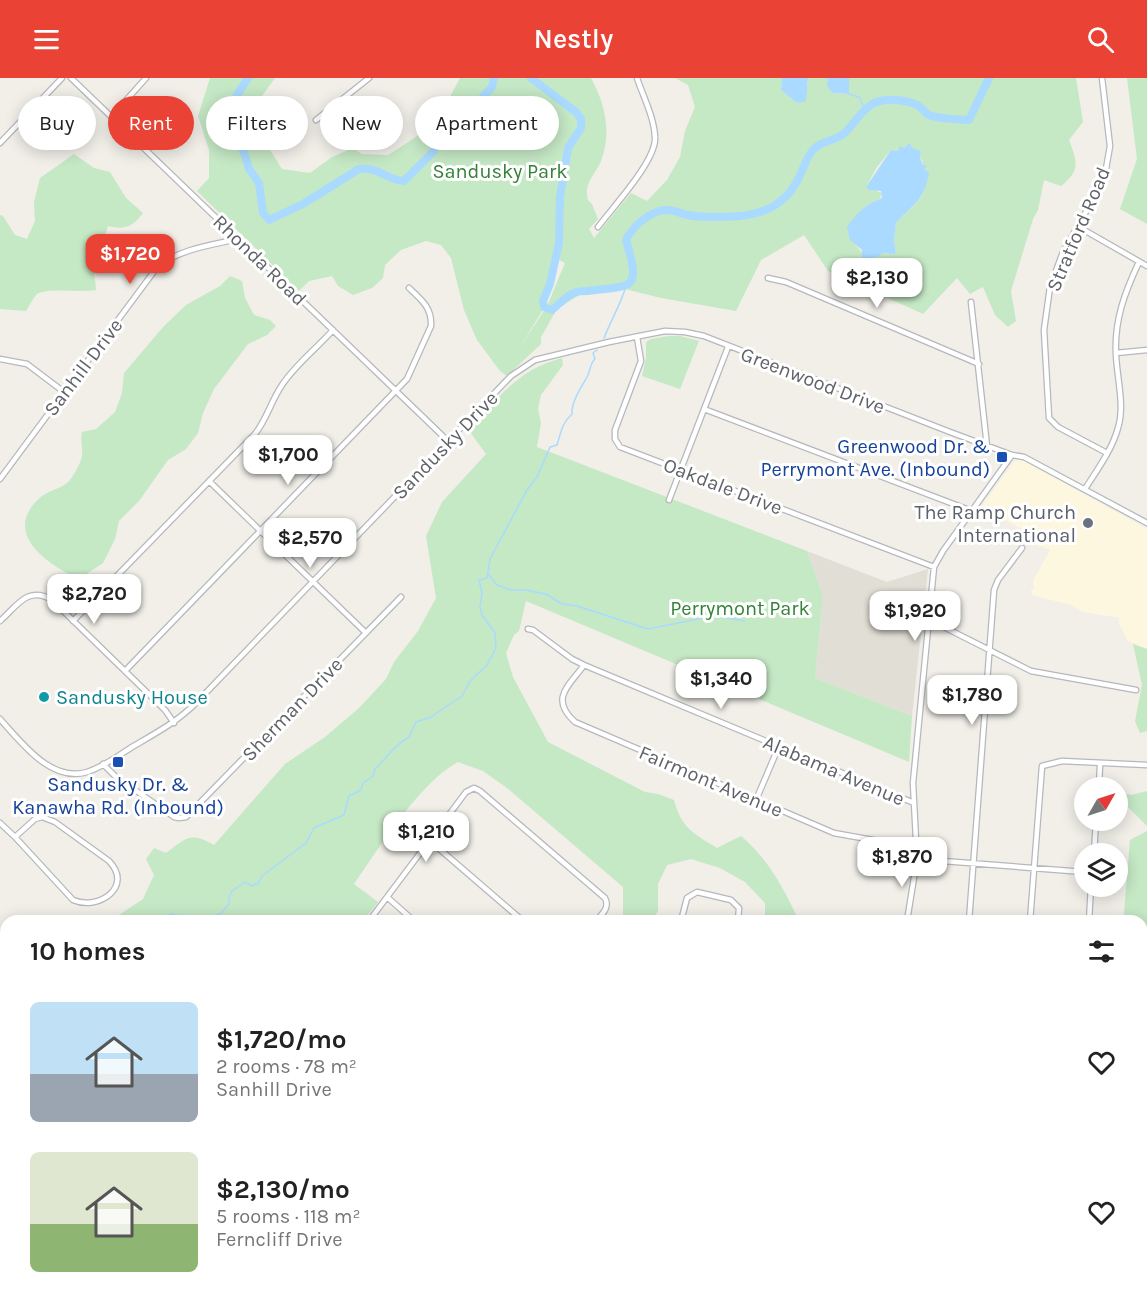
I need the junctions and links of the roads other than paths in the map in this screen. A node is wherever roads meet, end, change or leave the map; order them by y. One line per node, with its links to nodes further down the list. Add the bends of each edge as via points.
1 (62, 78): 10 (street)
2 (71, 78): 8 (street, Rhonda Road)
3 (146, 78): 7 (street)
4 (369, 78): 9 (street)
5 (637, 78): 13 (street, via 654,129 655,145 650,159)
6 (1102, 78): 12 (street, Stratford Road, via 1110,146 1099,189)
7 (130, 96)
8 (108, 112)
9 (316, 120)
10 (0, 143)
11 (147, 150): 14 (street, Rhonda Road)
12 (1077, 226): 15 (street); 33 (street, Stratford Road, via 1050,287 1046,312 1048,418 1058,428)
13 (598, 227)
14 (238, 239): 20 (street, Rhonda Road); 29 (street, Sanhill Drive, via 186,251 158,266)
15 (1139, 262): 16 (street); 25 (street, via 1118,316)
16 (1147, 266)
17 (768, 278): 27 (street, via 786,282)
18 (409, 288): 28 (street, via 429,308 431,326 407,379)
19 (971, 302): 27 (street)
20 (333, 330): 28 (street, Rhonda Road); 37 (street, via 284,382 264,423)
21 (637, 337): 22 (street, Greenwood Drive); 23 (street, Greenwood Drive, via 665,331 685,332); 35 (street, Oakdale Drive, via 641,361 615,430 615,440 620,447)
22 (611, 342): 31 (street, Sandusky Drive, via 535,360 511,376)
23 (728, 347): 30 (street); 32 (street, Greenwood Drive)
24 (1147, 350): 25 (street)
25 (1116, 353): 33 (street, via 1121,410 1119,426)
26 (0, 359): 29 (street, via 27,364)
27 (979, 364): 32 (street)
28 (397, 390): 31 (street, Rhonda Road); 42 (street)
29 (64, 392): 36 (street, Sanhill Drive)
30 (704, 409): 35 (street); 40 (street)
31 (448, 441): 45 (street, Sandusky Drive)
32 (987, 446): 34 (street, Greenwood Drive)
33 (1107, 453): 38 (street)
34 (1012, 455): 38 (street, Greenwood Drive, via 1024,457); 40 (street)
35 (680, 470): 39 (street); 44 (street, Oakdale Drive)
36 (0, 479)
37 (209, 482): 42 (street); 49 (street)
38 (1085, 489): 41 (street, Greenwood Drive)
39 (669, 500)
40 (972, 511): 44 (street)
41 (1147, 523)
42 (261, 531): 45 (street); 54 (street)
43 (1022, 548): 52 (street, via 995,585)
44 (934, 567): 47 (street)
45 (312, 582): 51 (street); 57 (street, Sandusky Drive)
46 (401, 597): 51 (street, Sherman Drive)
47 (928, 619): 52 (street); 64 (street)
48 (0, 621): 49 (street, via 37,593 52,600)
49 (73, 621): 54 (street)
50 (528, 629): 53 (street, Alabama Avenue)
51 (366, 633): 59 (street, Sherman Drive, via 182,818 172,816)
52 (989, 651): 55 (street, via 1031,671); 70 (street)
53 (584, 665): 58 (street, Alabama Avenue); 63 (street, Fairmont Avenue, via 568,683 563,696 567,712 575,722)
54 (125, 671): 57 (street)
55 (1136, 690)
56 (1, 722): 59 (street, Sandusky Drive, via 33,755 57,770 88,772)
57 (174, 723): 59 (street, Sandusky Drive)
58 (779, 746): 63 (street); 64 (street, Alabama Avenue)
59 (103, 764)
60 (1100, 764): 61 (street); 62 (street); 71 (street, via 1062,761 1042,766)
61 (1147, 765)
62 (1099, 777)
63 (756, 800): 68 (street, Fairmont Avenue, via 834,833)
64 (914, 803): 68 (street)
65 (0, 823): 66 (street)
66 (15, 837): 66 (street, via 72,900 95,902 117,884 116,869 109,861 49,819 34,819)
67 (429, 840): 73 (street); 77 (street); 78 (street, via 465,792 474,788 605,898 606,909)
68 (917, 848): 69 (street)
69 (917, 859): 70 (street); 81 (street)
70 (972, 863): 71 (street); 82 (street)
71 (1034, 868): 72 (street); 83 (street)
72 (1074, 871)
73 (387, 897): 75 (street); 76 (street)
74 (1090, 897): 84 (street)
75 (374, 915)
76 (407, 915)
77 (516, 915)
78 (601, 915)
79 (683, 915): 80 (street, via 687,898 697,892 731,900 739,908)
80 (738, 915)
81 (908, 915)
82 (969, 915)
83 (1030, 915)
84 (1089, 915)

